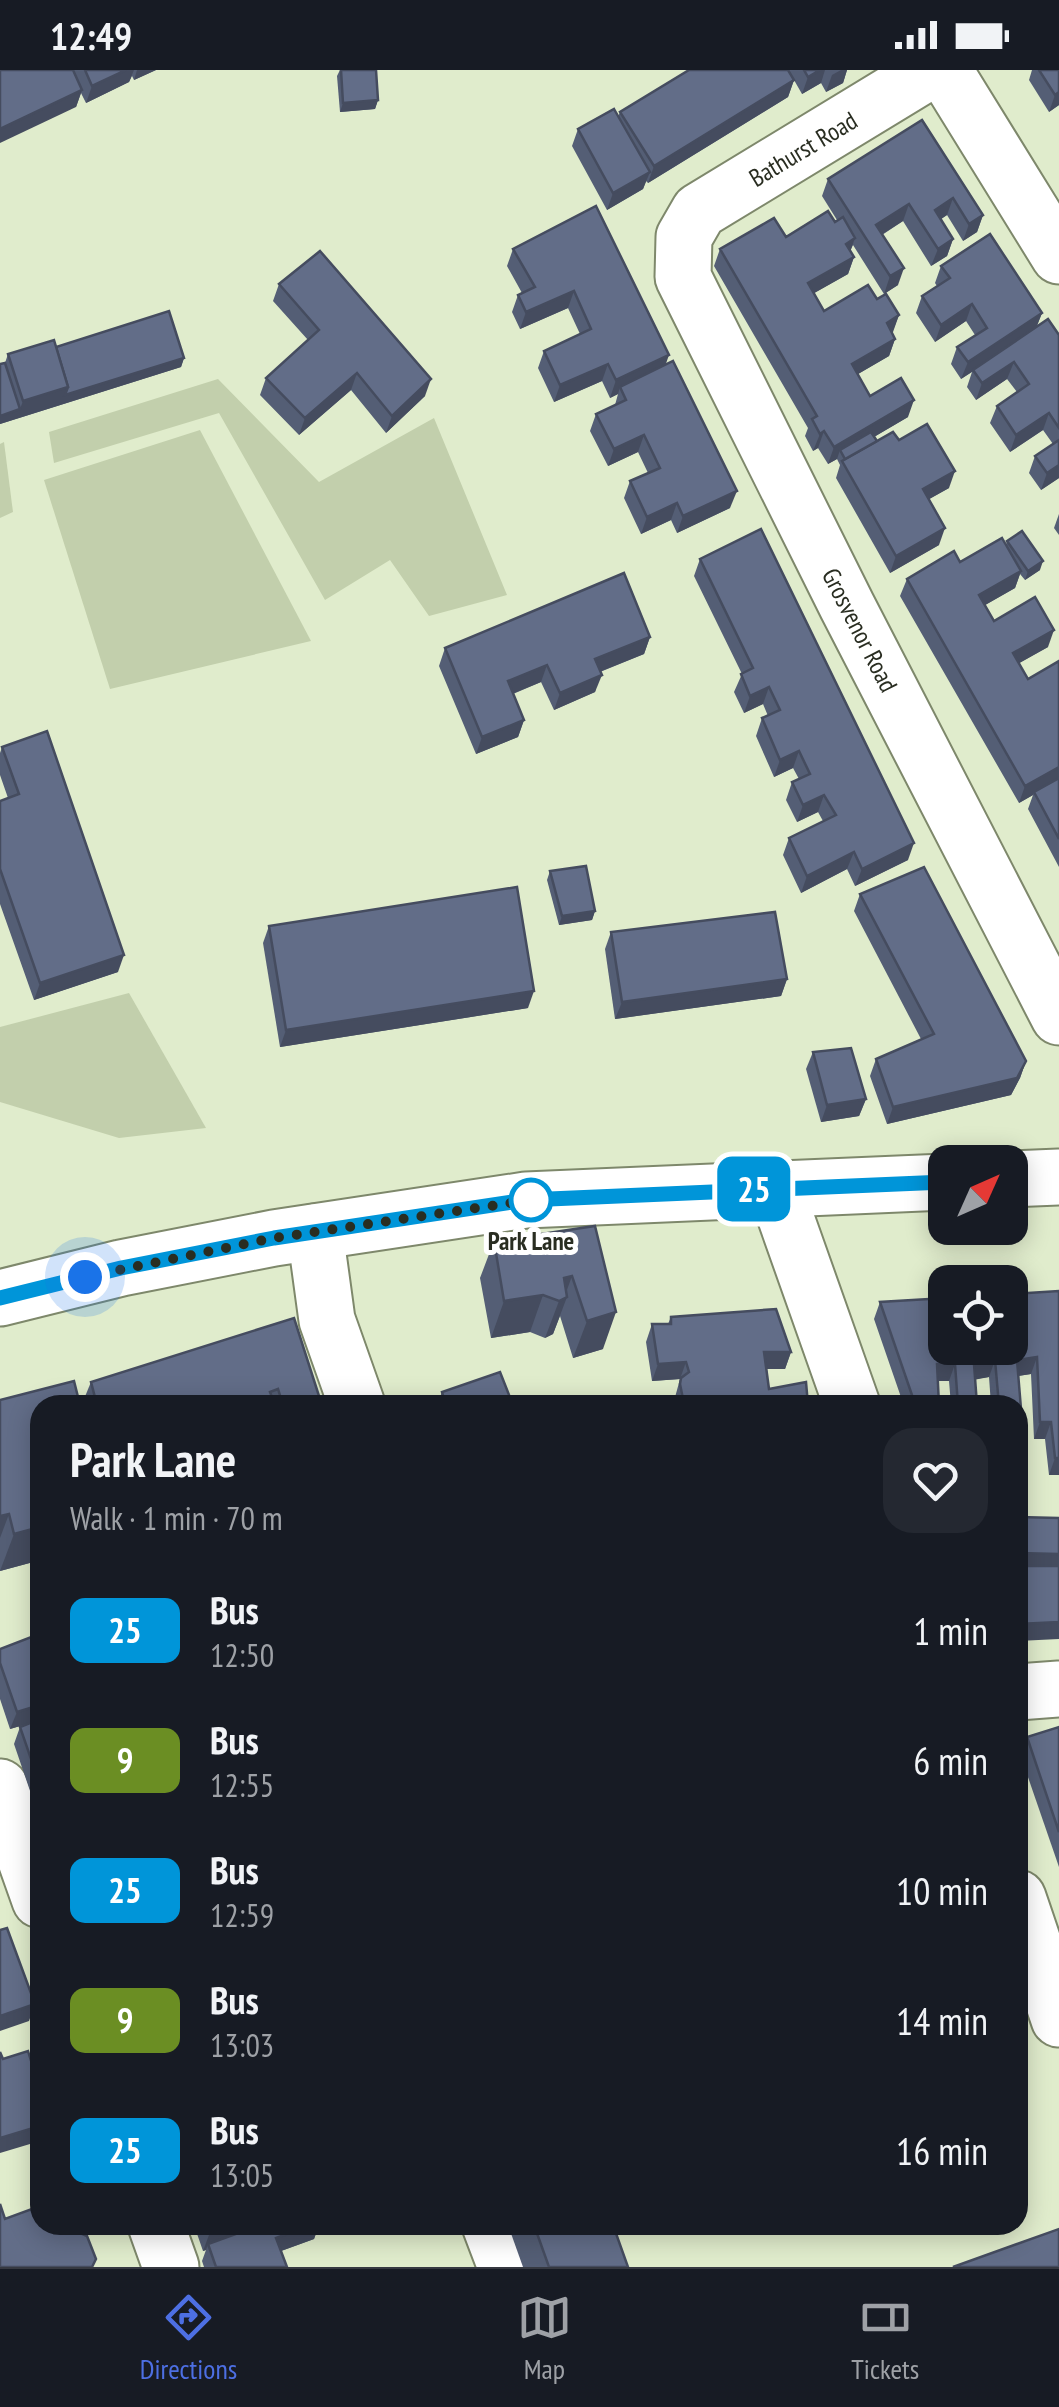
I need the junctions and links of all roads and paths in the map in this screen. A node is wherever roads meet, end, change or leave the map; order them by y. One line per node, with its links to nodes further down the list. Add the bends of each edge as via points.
1 (931, 70): 3 (street, Bathurst Road, via 700,210)
2 (944, 70): 4 (street)
3 (684, 237): 5 (street, Grosvenor Road, via 683,277)
4 (1059, 256)
5 (1059, 1016)
6 (1059, 1177): 7 (street)
7 (1028, 1178)
8 (928, 1183): 9 (street)
9 (780, 1188): 10 (street, via 526,1200); 13 (street)
10 (315, 1232): 11 (street); 12 (street, via 327,1320)
11 (0, 1298)
12 (354, 1395)
13 (848, 1395)
14 (1059, 1689): 15 (street)
15 (1028, 1691)
16 (0, 1786): 17 (street)
17 (30, 1872)
18 (1028, 1928): 19 (street)
19 (1059, 2019)
20 (160, 2235): 22 (street)
21 (494, 2235): 23 (street)
22 (171, 2267)
23 (506, 2267)

